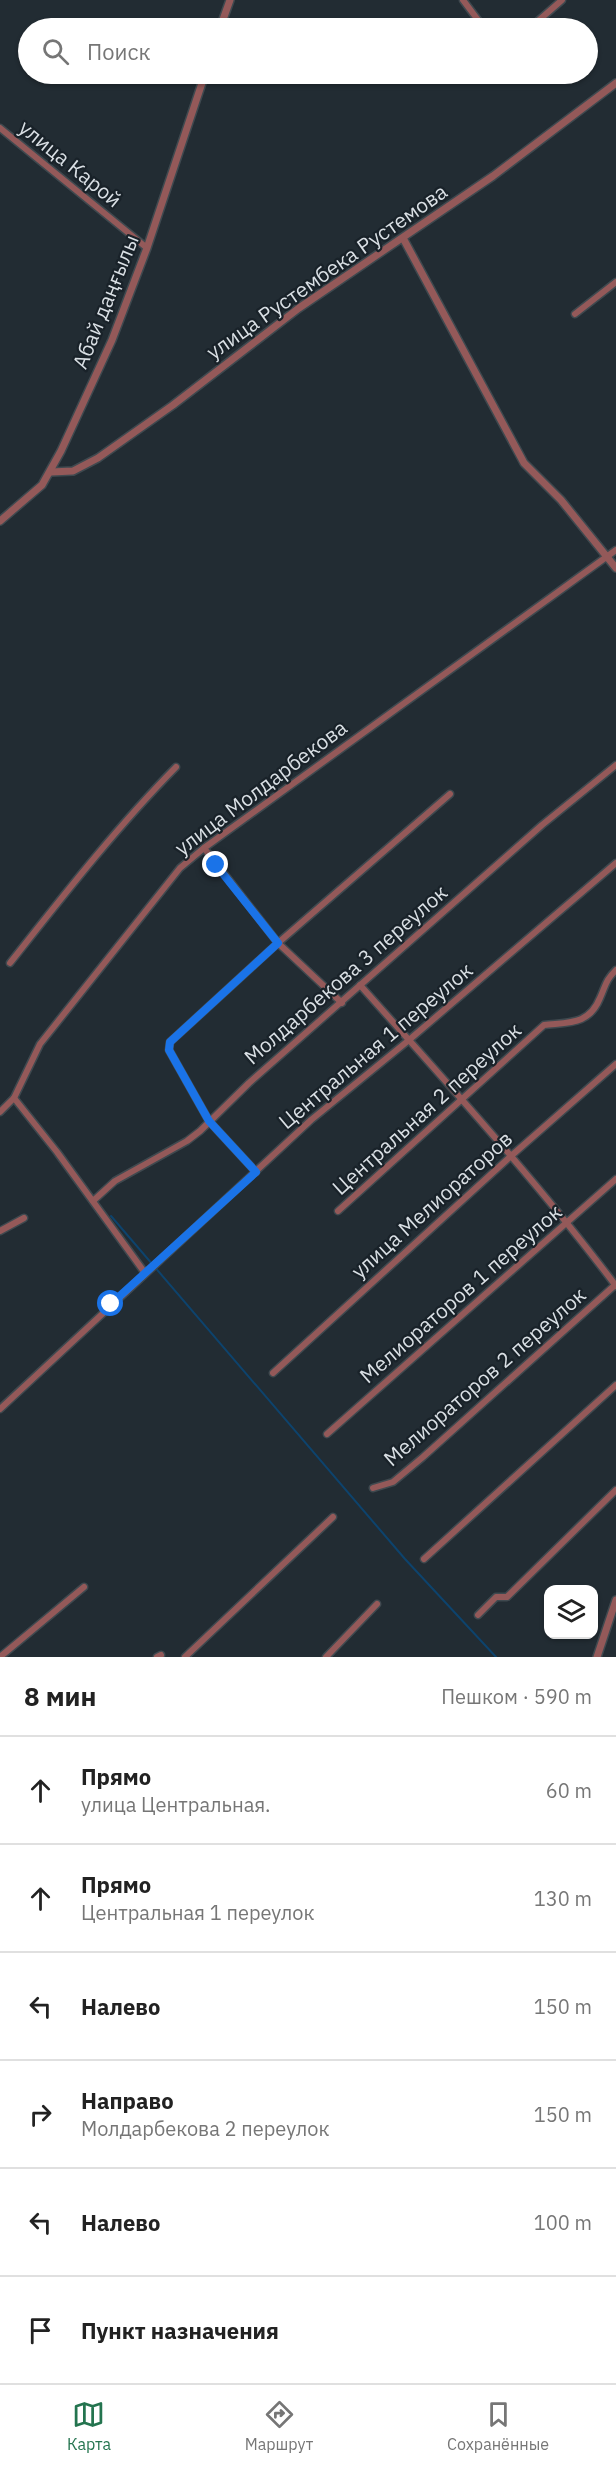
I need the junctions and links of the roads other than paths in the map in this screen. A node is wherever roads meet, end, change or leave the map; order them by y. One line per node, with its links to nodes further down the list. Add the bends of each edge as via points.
1 (230, 0): 4 (street)
2 (463, 0): 5 (street)
3 (562, 0): 6 (street)
4 (224, 18)
5 (476, 18)
6 (541, 18)
7 (616, 82): 10 (street, улица Рустембека Рустемова, via 562,126)
8 (202, 84): 11 (street, Абай даңғылы)
9 (0, 128): 11 (street, улица Карой)
10 (403, 238): 14 (street, улица Рустембека Рустемова, via 299,308 98,458 73,471); 17 (street, via 524,463)
11 (147, 248): 14 (street, Абай даңғылы, via 112,340)
12 (616, 282): 13 (street)
13 (575, 314)
14 (51, 472): 15 (street, Абай даңғылы, via 42,485)
15 (0, 521)
16 (616, 550): 17 (street, улица Молдарбекова)
17 (608, 556): 18 (street); 22 (street, улица Молдарбекова)
18 (616, 568)
19 (616, 765): 27 (street, Молдарбекова 3 переулок)
20 (176, 767): 25 (street, via 80,873)
21 (450, 794): 24 (street)
22 (204, 848): 24 (street); 31 (street, улица Молдарбекова, via 180,868 40,1044)
23 (616, 863): 29 (street, Центральная 1 переулок)
24 (278, 943): 28 (street); 34 (street, via 170,1042 169,1050)
25 (10, 963)
26 (616, 970): 32 (street, Центральная 2 переулок, via 605,980 595,1009 587,1018 544,1025)
27 (360, 985): 28 (street, Молдарбекова 3 переулок); 29 (street)
28 (342, 1003): 34 (street, Молдарбекова 3 переулок)
29 (409, 1040): 32 (street); 36 (street, Центральная 1 переулок, via 311,1119)
30 (616, 1065): 35 (street, улица Мелиораторов)
31 (14, 1098): 33 (street, улица Молдарбекова); 38 (street)
32 (461, 1098): 35 (street); 39 (street, Центральная 2 переулок)
33 (0, 1112)
34 (209, 1121): 36 (street); 38 (street, Молдарбекова 3 переулок, via 187,1141 115,1181)
35 (511, 1156): 41 (street); 45 (street, улица Мелиораторов)
36 (256, 1172): 43 (street, Центральная 1 переулок)
37 (616, 1179): 41 (street, Мелиораторов 1 переулок)
38 (93, 1201): 43 (street)
39 (338, 1211)
40 (24, 1218): 42 (street)
41 (566, 1224): 44 (street); 48 (street, Мелиораторов 1 переулок)
42 (0, 1231)
43 (145, 1273): 47 (street, Центральная 1 переулок)
44 (616, 1286): 49 (street, Мелиораторов 2 переулок, via 423,1457 393,1482)
45 (273, 1373)
46 (616, 1386): 52 (street)
47 (0, 1409)
48 (327, 1434)
49 (374, 1488)
50 (616, 1490): 56 (street, via 507,1597 496,1597)
51 (333, 1517): 58 (street)
52 (424, 1559)
53 (84, 1587): 57 (street)
54 (616, 1600): 60 (street)
55 (377, 1604): 59 (street)
56 (478, 1615)
57 (0, 1657)
58 (185, 1657)
59 (326, 1657)
60 (597, 1657)

